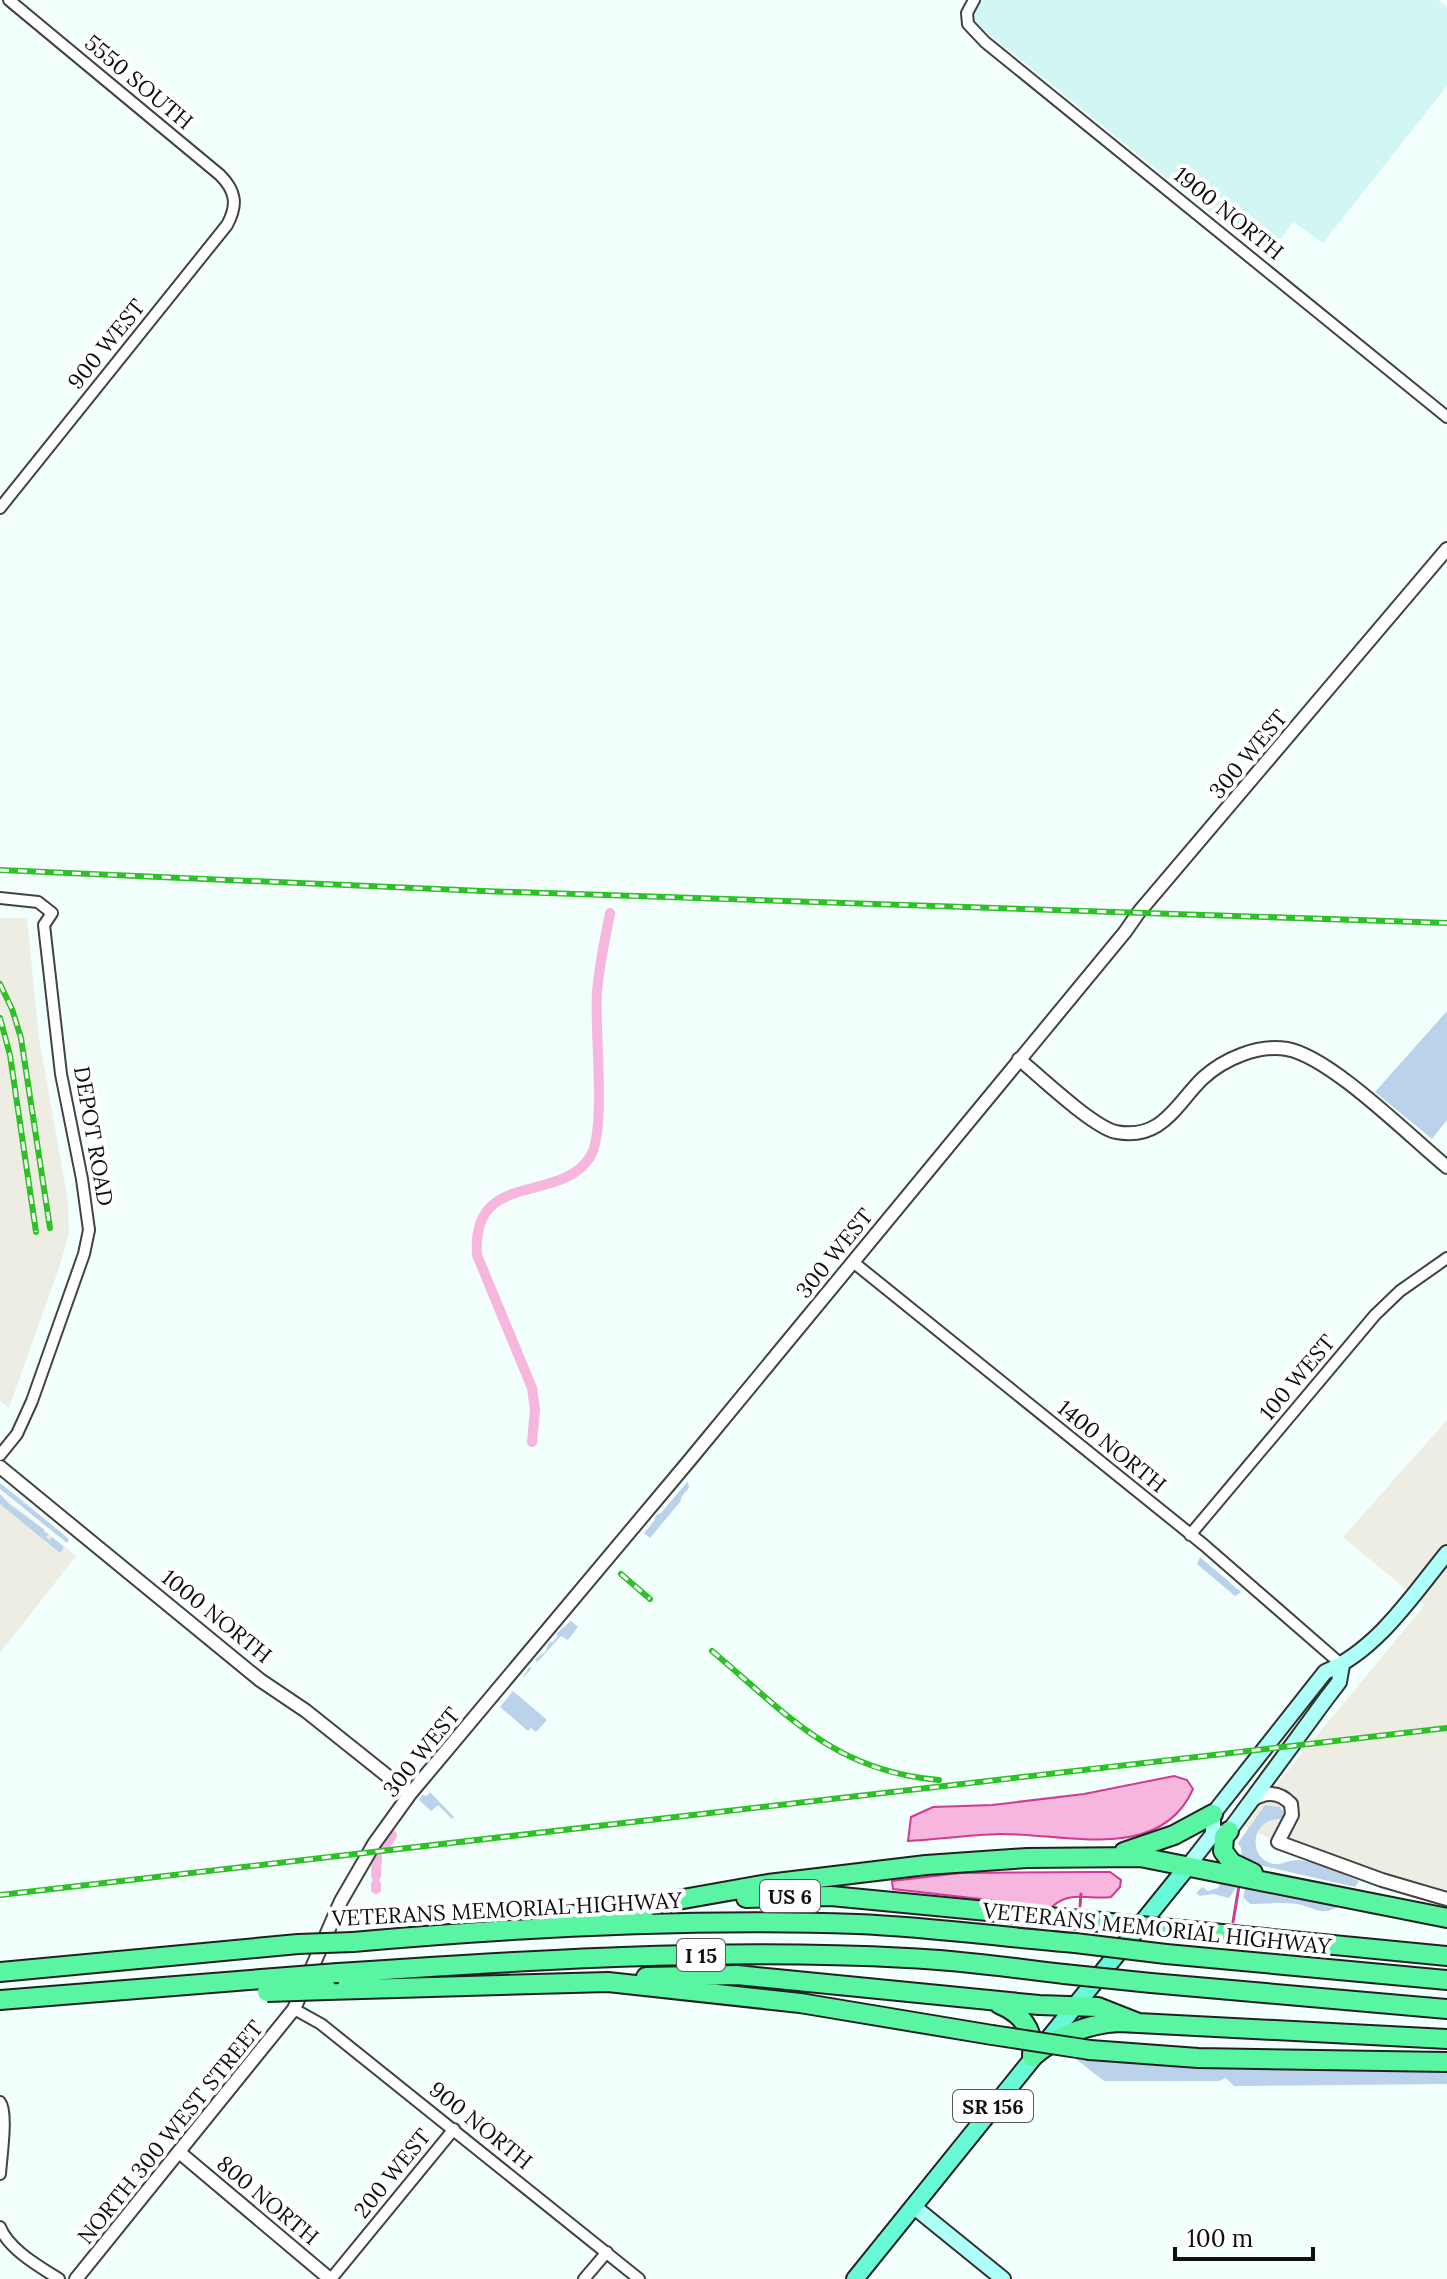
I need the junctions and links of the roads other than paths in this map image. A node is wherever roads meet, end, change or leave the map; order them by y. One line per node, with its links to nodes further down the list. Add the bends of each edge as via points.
1 (9, 0): 3 (street, 5550 SOUTH, via 220,175)
2 (974, 0): 4 (street, 1900 NORTH, via 968,24 985,42)
3 (235, 201): 5 (street, 900 WEST, via 221,233)
4 (1447, 417)
5 (0, 508)
6 (1447, 549): 8 (street, 300 WEST)
7 (0, 898): 12 (street, DEPOT ROAD, via 38,902 52,913 44,925 61,1074 89,1230 32,1401)
8 (1019, 1059): 9 (street, via 1099,1125 1136,1132 1160,1126 1204,1078 1227,1062 1252,1050 1284,1048 1315,1059); 11 (street, 300 WEST)
9 (1447, 1167)
10 (1447, 1258): 14 (street, 100 WEST, via 1375,1315)
11 (853, 1262): 14 (street, 1400 NORTH); 17 (street, 300 WEST)
12 (0, 1455)
13 (0, 1467): 17 (street, 1000 NORTH, via 250,1672)
14 (1190, 1535): 16 (street, 1400 NORTH)
15 (1447, 1553): 16 (main road, via 1392,1619)
16 (1342, 1665): 18 (main road, via 1339,1682); 19 (main road, via 1325,1672)
17 (410, 1794): 36 (street, 300 WEST, via 341,1901)
18 (1249, 1802): 20 (main road); 24 (street, via 1276,1794 1291,1804 1292,1815 1278,1842)
19 (1213, 1814): 20 (main road); 21 (highway, via 1174,1835)
20 (1221, 1832): 22 (main road); 23 (highway, via 1223,1851 1232,1863)
21 (1101, 1857): 22 (highway, via 1140,1857); 25 (highway, via 926,1865)
22 (1188, 1866): 23 (highway); 35 (main road, SR 156)
23 (1286, 1885): 26 (highway)
24 (1447, 1899)
25 (638, 1907): 27 (highway, US 6, via 566,1914); 28 (highway, US 6, bridge, via 831,1896)
26 (1447, 1918)
27 (490, 1930): 29 (highway, VETERANS MEMORIAL HIGHWAY / I 15, bridge); 30 (highway, VETERANS MEMORIAL HIGHWAY / I 15, bridge, via 861,1924)
28 (1447, 1956)
29 (0, 1972)
30 (1447, 1980)
31 (608, 1982): 32 (highway, bridge, via 328,1990); 33 (highway, via 737,1975); 41 (highway, bridge, via 800,2003 1090,2050 1198,2058)
32 (271, 1985): 34 (highway, I 15); 37 (highway, I 15, bridge, via 338,1973 520,1960 777,1953 910,1958)
33 (986, 1999): 35 (highway); 40 (highway, via 1024,2021 1032,2038)
34 (0, 2000)
35 (1073, 2006): 38 (highway, via 1098,2007); 40 (main road, SR 156)
36 (294, 2009): 43 (street, 900 NORTH, via 321,2024); 44 (street, NORTH 300 WEST STREET)
37 (1447, 2009)
38 (1136, 2022): 39 (highway); 40 (highway, via 1086,2026)
39 (1447, 2039)
40 (1032, 2057): 46 (main road, SR 156)
41 (1447, 2062)
42 (0, 2102): 45 (street, via 5,2120)
43 (454, 2129): 48 (street, 900 NORTH); 51 (street, 200 WEST)
44 (179, 2152): 50 (street, NORTH 300 WEST STREET); 51 (street, 800 NORTH)
45 (0, 2174)
46 (913, 2206): 54 (main road, SR 156); 55 (main road)
47 (0, 2227): 49 (street, via 20,2251)
48 (607, 2252): 52 (street); 53 (street, 900 NORTH)
49 (59, 2279)
50 (76, 2279)
51 (331, 2279)
52 (584, 2279)
53 (639, 2279)
54 (855, 2279)
55 (1003, 2279)

